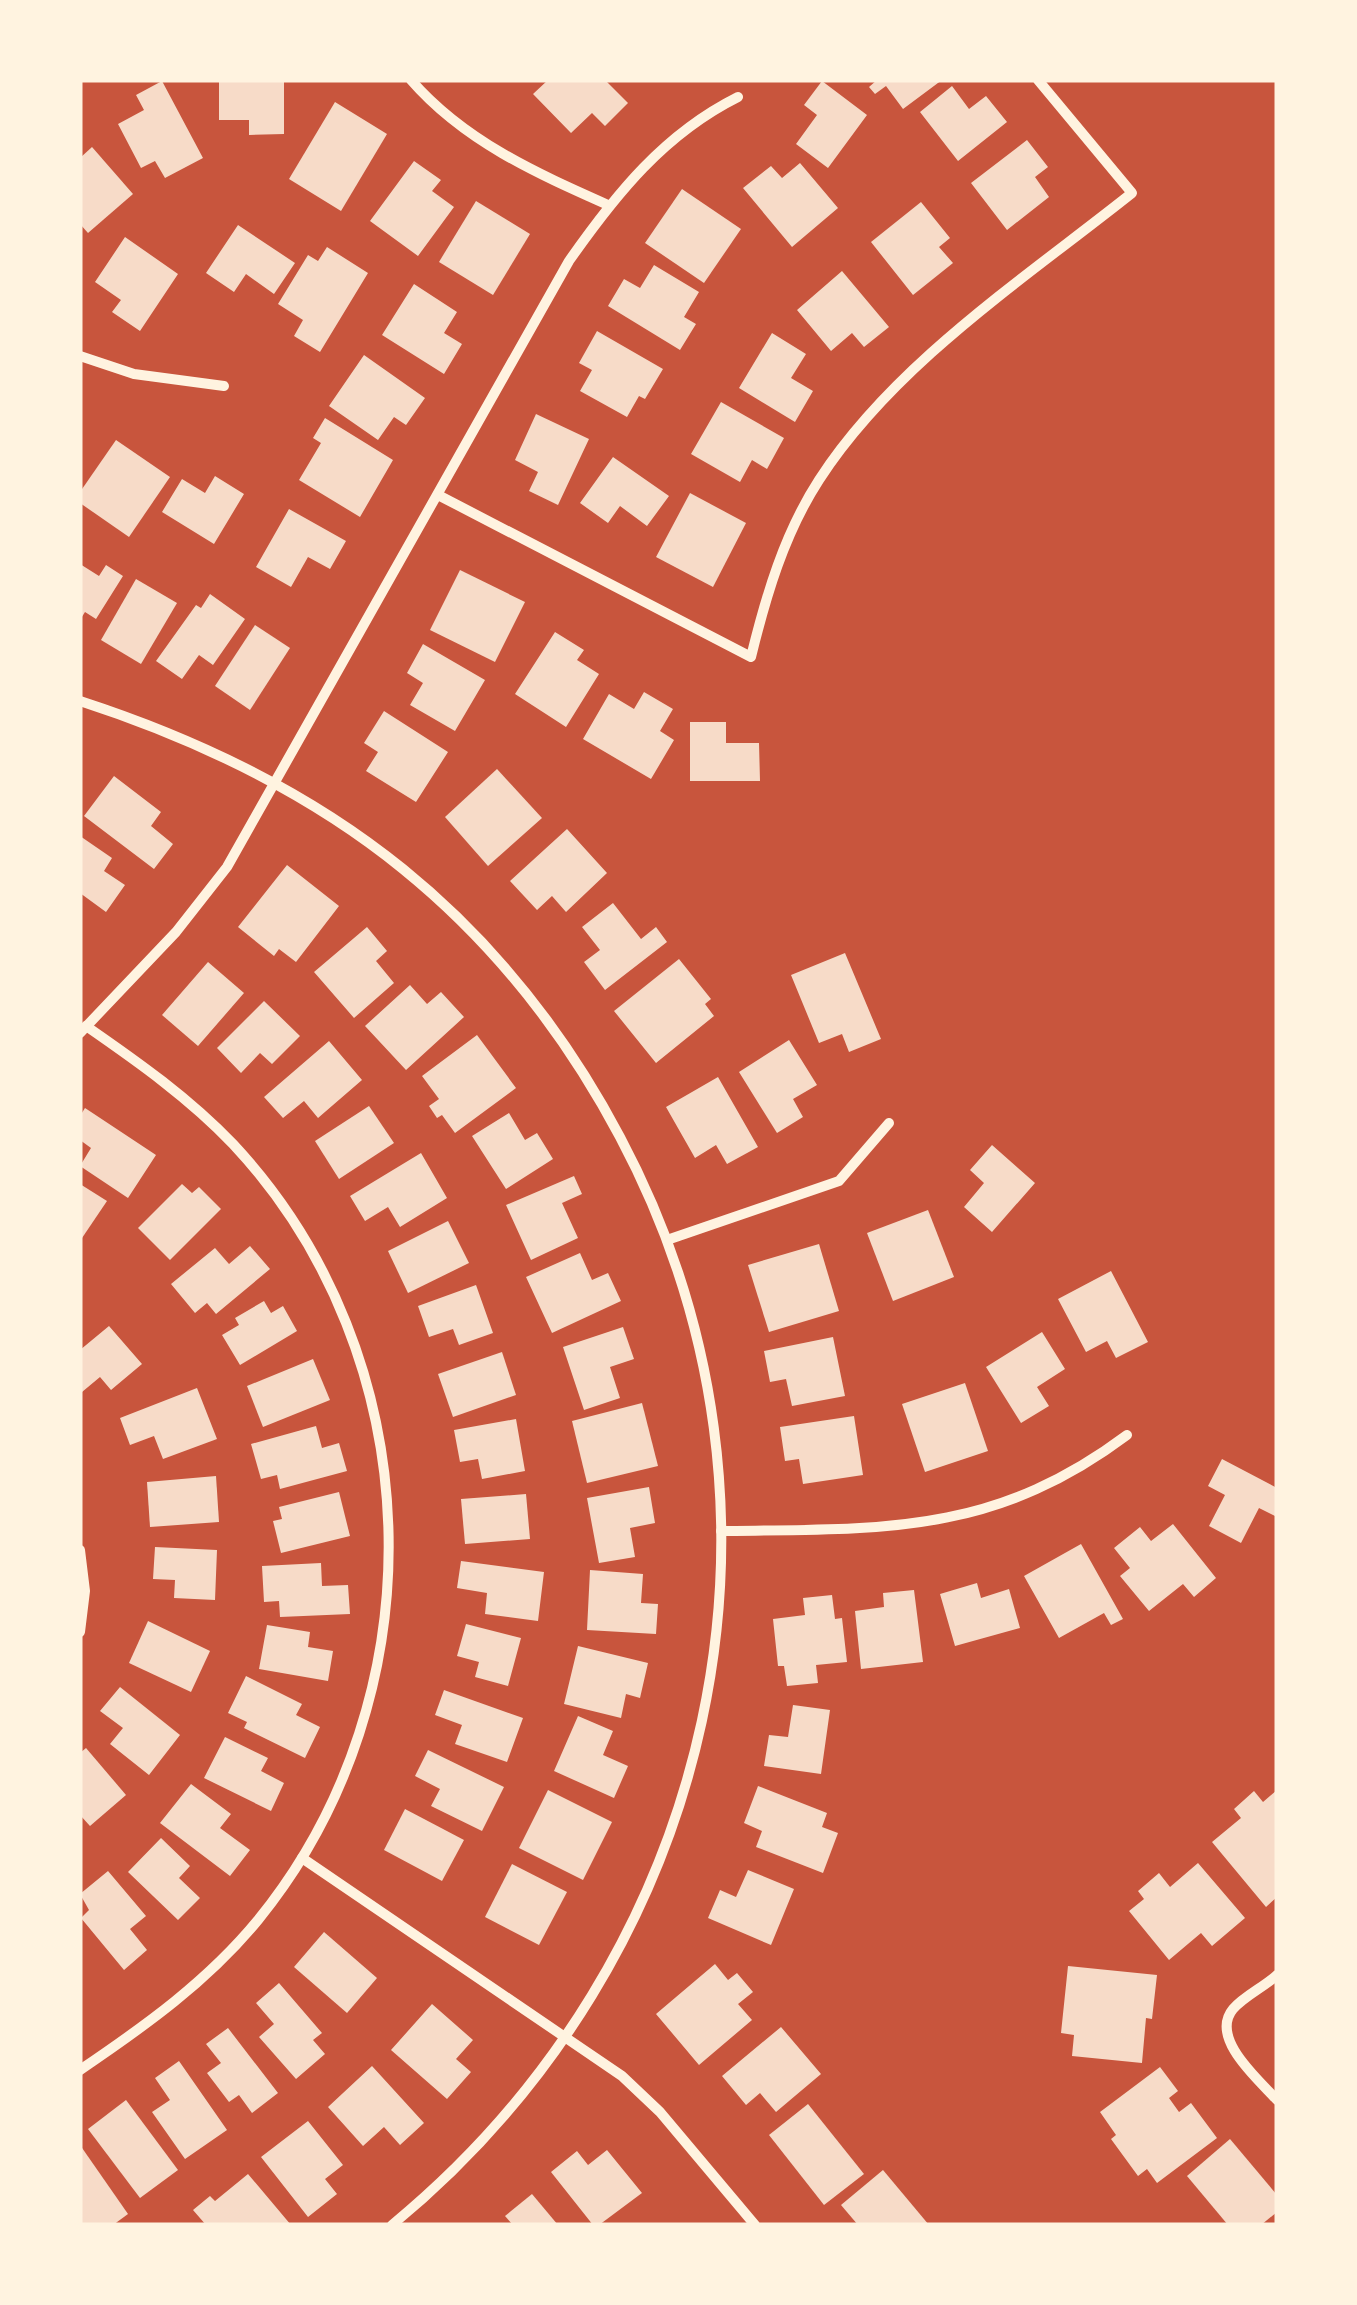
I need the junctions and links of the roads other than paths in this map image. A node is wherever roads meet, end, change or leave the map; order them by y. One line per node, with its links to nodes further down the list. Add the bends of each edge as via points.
1 (411, 80): 4 (street, via 470,134)
2 (1038, 80): 7 (street, via 1132,193 927,357 847,440 788,538 751,658)
3 (738, 97): 4 (street, via 672,139)
4 (608, 206): 7 (street)
5 (80, 356): 6 (street, via 134,374)
6 (224, 386)
7 (438, 495): 9 (street)
8 (80, 701): 9 (street, via 212,749)
9 (276, 782): 10 (street, via 200,904); 12 (street, via 405,870 513,977 601,1101)
10 (83, 1029): 17 (street, via 188,1101 266,1183 327,1278 368,1384 390,1516 384,1640 355,1749)
11 (889, 1123): 12 (street, via 839,1181)
12 (667, 1240): 14 (street, via 707,1384)
13 (1127, 1435): 14 (street, via 1051,1483 963,1516 886,1528)
14 (721, 1530): 19 (street, via 714,1650 693,1762 642,1905)
15 (80, 1550): 16 (street)
16 (80, 1632)
17 (302, 1858): 19 (street); 20 (street, via 259,1918 180,2000)
18 (1277, 1976): 21 (street, via 1235,2006 1227,2034)
19 (567, 2038): 22 (street, via 491,2133); 23 (street, via 660,2112)
20 (80, 2070)
21 (1277, 2100)
22 (392, 2225)
23 (754, 2225)

